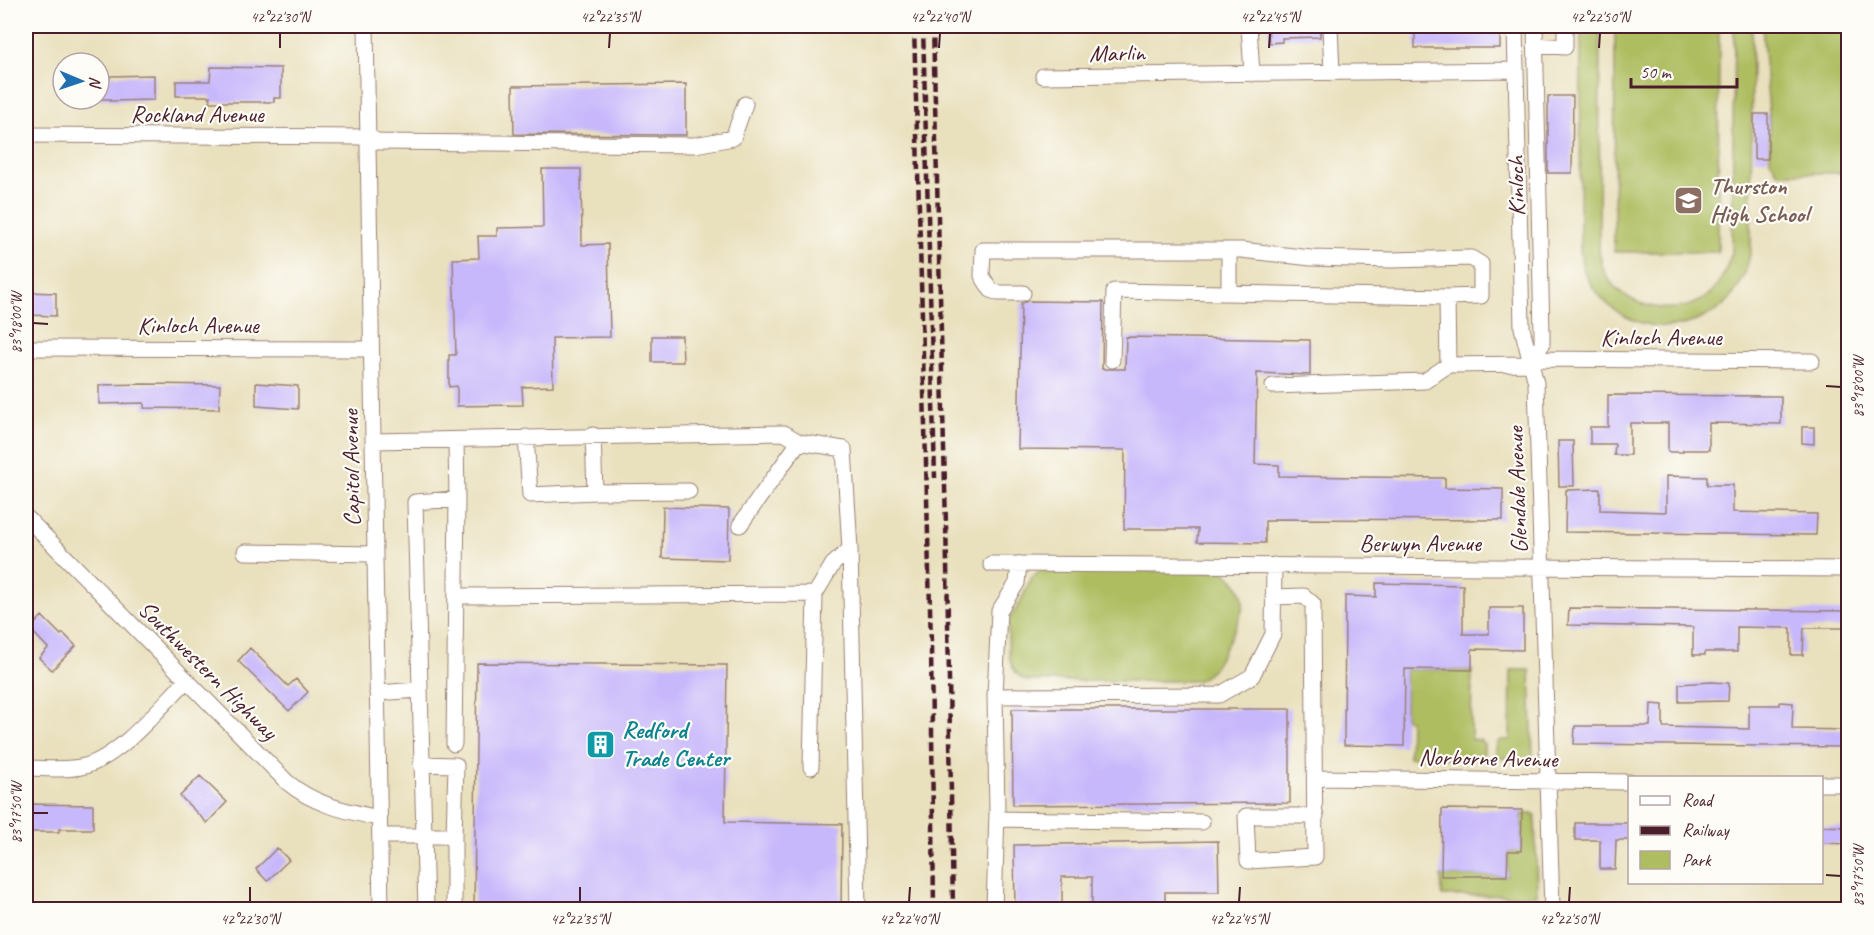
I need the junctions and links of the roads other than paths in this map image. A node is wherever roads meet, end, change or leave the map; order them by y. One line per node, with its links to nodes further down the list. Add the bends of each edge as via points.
1 (366, 26): 14 (street, Capitol Avenue)
2 (1249, 26): 10 (street)
3 (1330, 26): 9 (street)
4 (1515, 26): 8 (street, Glendale Avenue)
5 (1535, 26): 7 (street, Kinloch)
6 (1565, 26): 7 (street, via 1565,46)
7 (1535, 45): 22 (street, Kinloch, via 1542,345)
8 (1516, 70): 9 (street, Marlin); 22 (street, Glendale Avenue, via 1522,328)
9 (1332, 73): 10 (street, Marlin)
10 (1252, 74): 11 (street, Marlin)
11 (1043, 76)
12 (745, 104): 14 (street, Rockland Avenue, via 733,138 695,145 379,142)
13 (26, 135): 14 (street, Rockland Avenue)
14 (369, 137): 20 (street, Capitol Avenue)
15 (1228, 250): 16 (street, via 983,250 982,276 991,290); 17 (street); 18 (street, via 1311,258 1471,258 1480,264 1481,297)
16 (1023, 293)
17 (1229, 293): 18 (street); 21 (street, via 1114,291)
18 (1447, 297): 24 (street)
19 (26, 348): 20 (street, Kinloch Avenue)
20 (371, 349): 29 (street, Capitol Avenue)
21 (1112, 360)
22 (1530, 361): 23 (street, Kinloch Avenue); 24 (street, Kinloch Avenue); 42 (street, Glendale Avenue, via 1536,383)
23 (1812, 361)
24 (1449, 365): 25 (street, via 1425,381)
25 (1273, 386)
26 (593, 435): 27 (street); 30 (street, via 784,433); 32 (street)
27 (526, 437): 28 (street); 32 (street, via 530,495)
28 (456, 440): 29 (street); 33 (street)
29 (373, 441): 38 (street, Capitol Avenue)
30 (799, 442): 35 (street); 36 (street, via 844,449)
31 (688, 491): 32 (street)
32 (595, 492)
33 (457, 499): 45 (street); 48 (street, via 415,502)
34 (26, 517): 47 (street, Southwestern Highway)
35 (740, 525)
36 (850, 549): 44 (street, via 833,564); 70 (street)
37 (244, 552): 38 (street)
38 (375, 554): 49 (street, Capitol Avenue)
39 (991, 564): 40 (street, Berwyn Avenue)
40 (1019, 564): 41 (street, Berwyn Avenue); 50 (street, via 1017,583 999,611)
41 (1274, 565): 42 (street, Berwyn Avenue); 46 (street)
42 (1543, 567): 43 (street, Berwyn Avenue); 56 (street, Glendale Avenue)
43 (1848, 569)
44 (815, 594): 45 (street); 53 (street)
45 (456, 596): 51 (street)
46 (1273, 597): 50 (street, via 1273,634 1252,676 1219,695); 55 (street, via 1304,596 1313,604)
47 (187, 680): 54 (street, via 118,749 102,759 85,766); 61 (street, Southwestern Highway, via 299,793 321,804)
48 (419, 690): 49 (street); 52 (street)
49 (377, 693): 61 (street, Capitol Avenue)
50 (995, 696): 62 (street)
51 (454, 744)
52 (421, 764): 64 (street); 66 (street, via 456,765)
53 (811, 767)
54 (26, 768)
55 (1315, 778): 56 (street, Norborne Avenue); 60 (street)
56 (1548, 781): 57 (street, Norborne Avenue); 72 (street, Glendale Avenue)
57 (1628, 782)
58 (1823, 784): 59 (street)
59 (1848, 784)
60 (1316, 816): 60 (street, via 1315,857 1248,861 1246,816)
61 (379, 818): 65 (street, Capitol Avenue)
62 (997, 819): 63 (street); 71 (street)
63 (1202, 822)
64 (423, 835): 65 (street); 66 (street); 68 (street)
65 (380, 836): 67 (street, Capitol Avenue)
66 (454, 836): 69 (street)
67 (381, 909)
68 (426, 909)
69 (453, 909)
70 (858, 909)
71 (994, 909)
72 (1552, 909)

